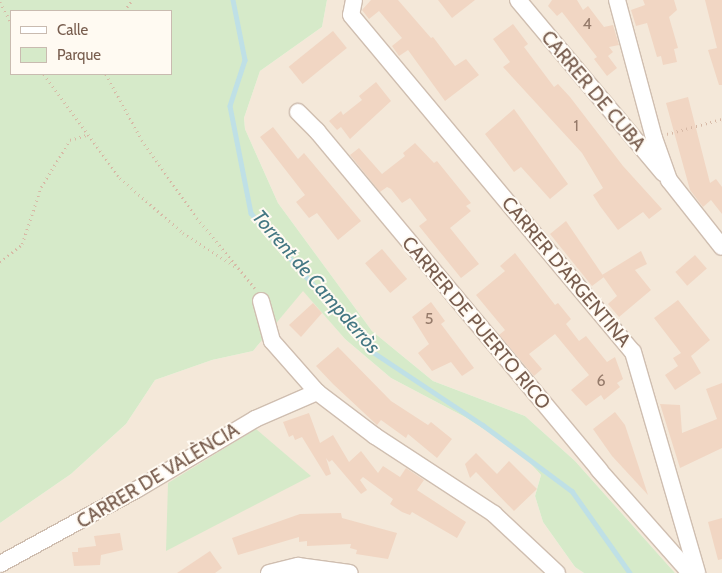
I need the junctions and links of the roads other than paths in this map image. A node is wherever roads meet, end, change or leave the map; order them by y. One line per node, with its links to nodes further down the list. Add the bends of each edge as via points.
1 (518, 0): 5 (street, CARRER DE CUBA)
2 (617, 0): 5 (street, via 654,138)
3 (353, 8): 10 (street, CARRER D'ARGENTINA, via 633,352)
4 (298, 112): 9 (street, CARRER DE PUERTO RICO, via 598,470)
5 (669, 180): 6 (street, CARRER DE CUBA)
6 (722, 247)
7 (261, 301): 8 (street, via 272,340)
8 (318, 392): 11 (street, CARRER DE VALÈNCIA, via 254,419 120,499); 14 (street, via 375,436 494,514)
9 (656, 533): 10 (street); 15 (street, CARRER DE PUERTO RICO)
10 (686, 533): 16 (street, CARRER D'ARGENTINA)
11 (0, 564)
12 (343, 572): 13 (street, via 298,566)
13 (269, 573)
14 (557, 573)
15 (690, 573)
16 (697, 573)

